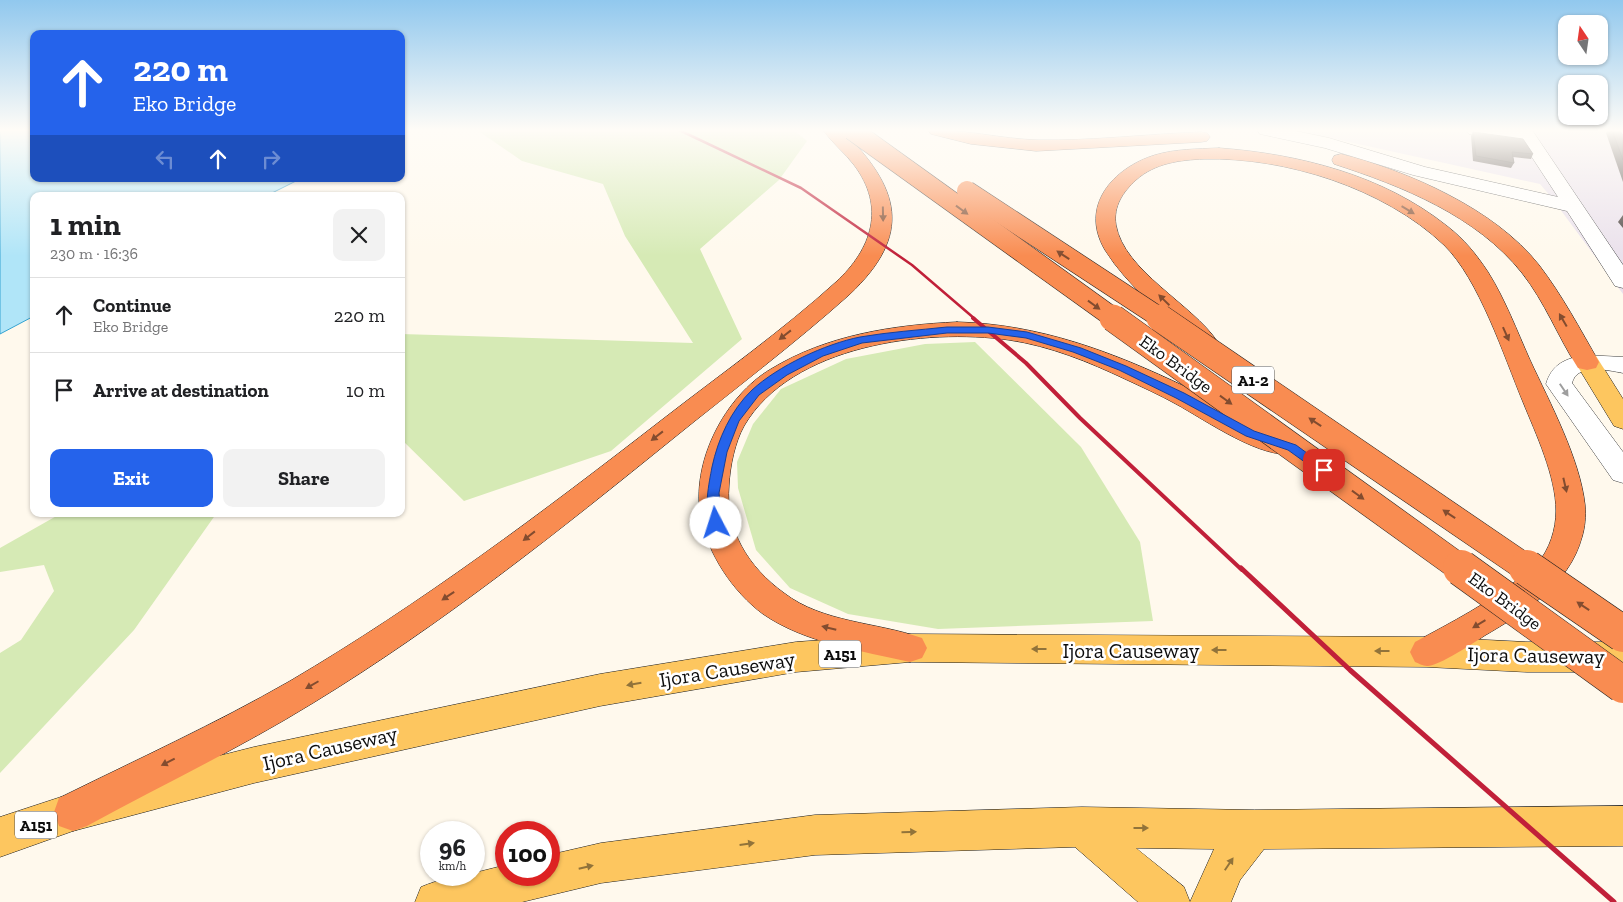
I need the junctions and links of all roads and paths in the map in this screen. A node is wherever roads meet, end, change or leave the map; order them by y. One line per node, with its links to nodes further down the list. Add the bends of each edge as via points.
1 (870, 172): 24 (highway, one-way to 24, via 883,208 883,230 855,277 819,309 488,569 329,675 262,714)
2 (910, 172): 17 (highway, Eko Bridge / A1-2, one-way to 17, bridge)
3 (939, 172): 11 (highway, Eko Bridge / A1-2, one-way to 3, bridge)
4 (1131, 172): 11 (highway, one-way to 4, bridge, via 1125,261 1111,242 1105,220 1107,200)
5 (1324, 172): 21 (highway, one-way to 21, bridge, via 1366,188 1424,220 1451,241 1472,264 1488,291 1545,424 1571,510 1567,540 1548,573 1492,616)
6 (1374, 172): 12 (highway, one-way to 6, via 1548,293 1508,245 1474,220 1421,191)
7 (1425, 172): 9 (street)
8 (1551, 172): 9 (street)
9 (1574, 208): 10 (street)
10 (1623, 281)
11 (1223, 360): 19 (highway, Eko Bridge / A1-2, one-way to 11, bridge)
12 (1587, 362): 13 (street); 14 (main road); 15 (street, one-way to 15, via 1566,369 1559,376 1559,384)
13 (1623, 365)
14 (1623, 420)
15 (1596, 434): 16 (street); 18 (street)
16 (1623, 443)
17 (1292, 448): 20 (highway, one-way to 17, via 819,625 775,605 731,558 716,523 713,493 721,452 734,420 756,393 819,353 860,340 947,330 988,330 1027,335 1123,368 1250,434); 23 (highway, Eko Bridge / A1-2, one-way to 23, bridge)
18 (1623, 473)
19 (1623, 634)
20 (910, 648): 21 (main road, Ijora Causeway / A151, one-way to 20); 24 (main road, Ijora Causeway / A151, one-way to 24, via 796,657 600,690 254,765)
21 (1427, 652): 22 (main road, Ijora Causeway / A151)
22 (1623, 657)
23 (1623, 686)
24 (73, 812): 28 (main road, Ijora Causeway / A151)
25 (1623, 826): 27 (main road)
26 (1082, 828): 27 (main road, one-way to 27); 29 (main road, one-way to 26, via 601,863 815,835); 30 (main road)
27 (1254, 830): 31 (main road, one-way to 27, via 1226,866)
28 (0, 837)
29 (436, 902)
30 (1169, 902)
31 (1210, 902)

